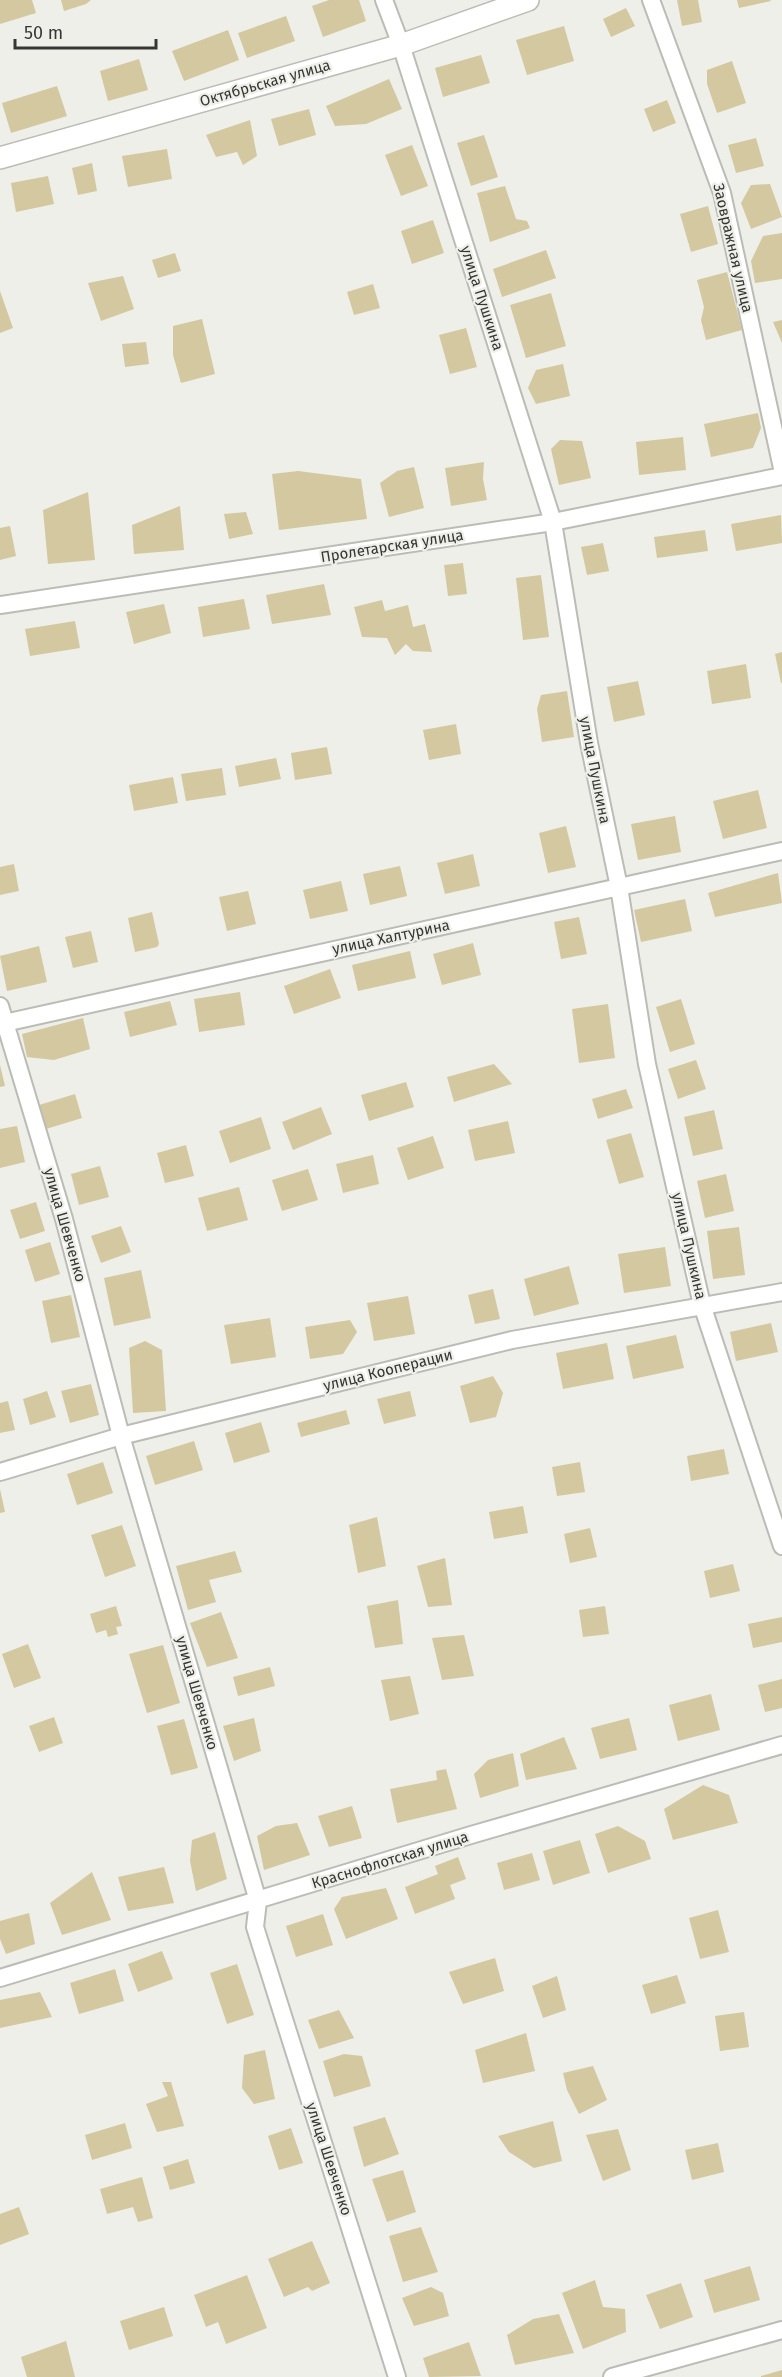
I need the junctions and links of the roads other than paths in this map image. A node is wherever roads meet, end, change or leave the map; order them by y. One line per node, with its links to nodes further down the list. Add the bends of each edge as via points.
1 (384, 0): 4 (street, улица Пушкина)
2 (528, 0): 4 (street, Октябрьская улица)
3 (651, 0): 6 (street, Заовражная улица, via 722,193)
4 (401, 45): 5 (street, Октябрьская улица); 8 (street, улица Пушкина)
5 (0, 158)
6 (782, 468)
7 (782, 476): 8 (street, Пролетарская улица)
8 (553, 522): 9 (street, Пролетарская улица); 11 (street, улица Пушкина, via 589,743)
9 (0, 605)
10 (782, 851): 11 (street, улица Халтурина)
11 (618, 887): 13 (street, улица Халтурина); 15 (street, улица Пушкина, via 647,1064)
12 (0, 1006): 13 (street, улица Шевченко)
13 (2, 1023): 16 (street, улица Шевченко, via 64,1219)
14 (782, 1292): 15 (street, улица Кооперации)
15 (702, 1305): 16 (street, улица Кооперации, via 512,1340); 18 (street, улица Пушкина)
16 (122, 1436): 17 (street, улица Кооперации); 20 (street, улица Шевченко)
17 (0, 1472)
18 (782, 1546)
19 (782, 1745): 20 (street, Краснофлотская улица, via 471,1834)
20 (258, 1901): 21 (street, Краснофлотская улица); 23 (street, улица Шевченко, via 255,1927)
21 (0, 1978)
22 (782, 2330): 24 (street)
23 (397, 2377)
24 (612, 2377)

